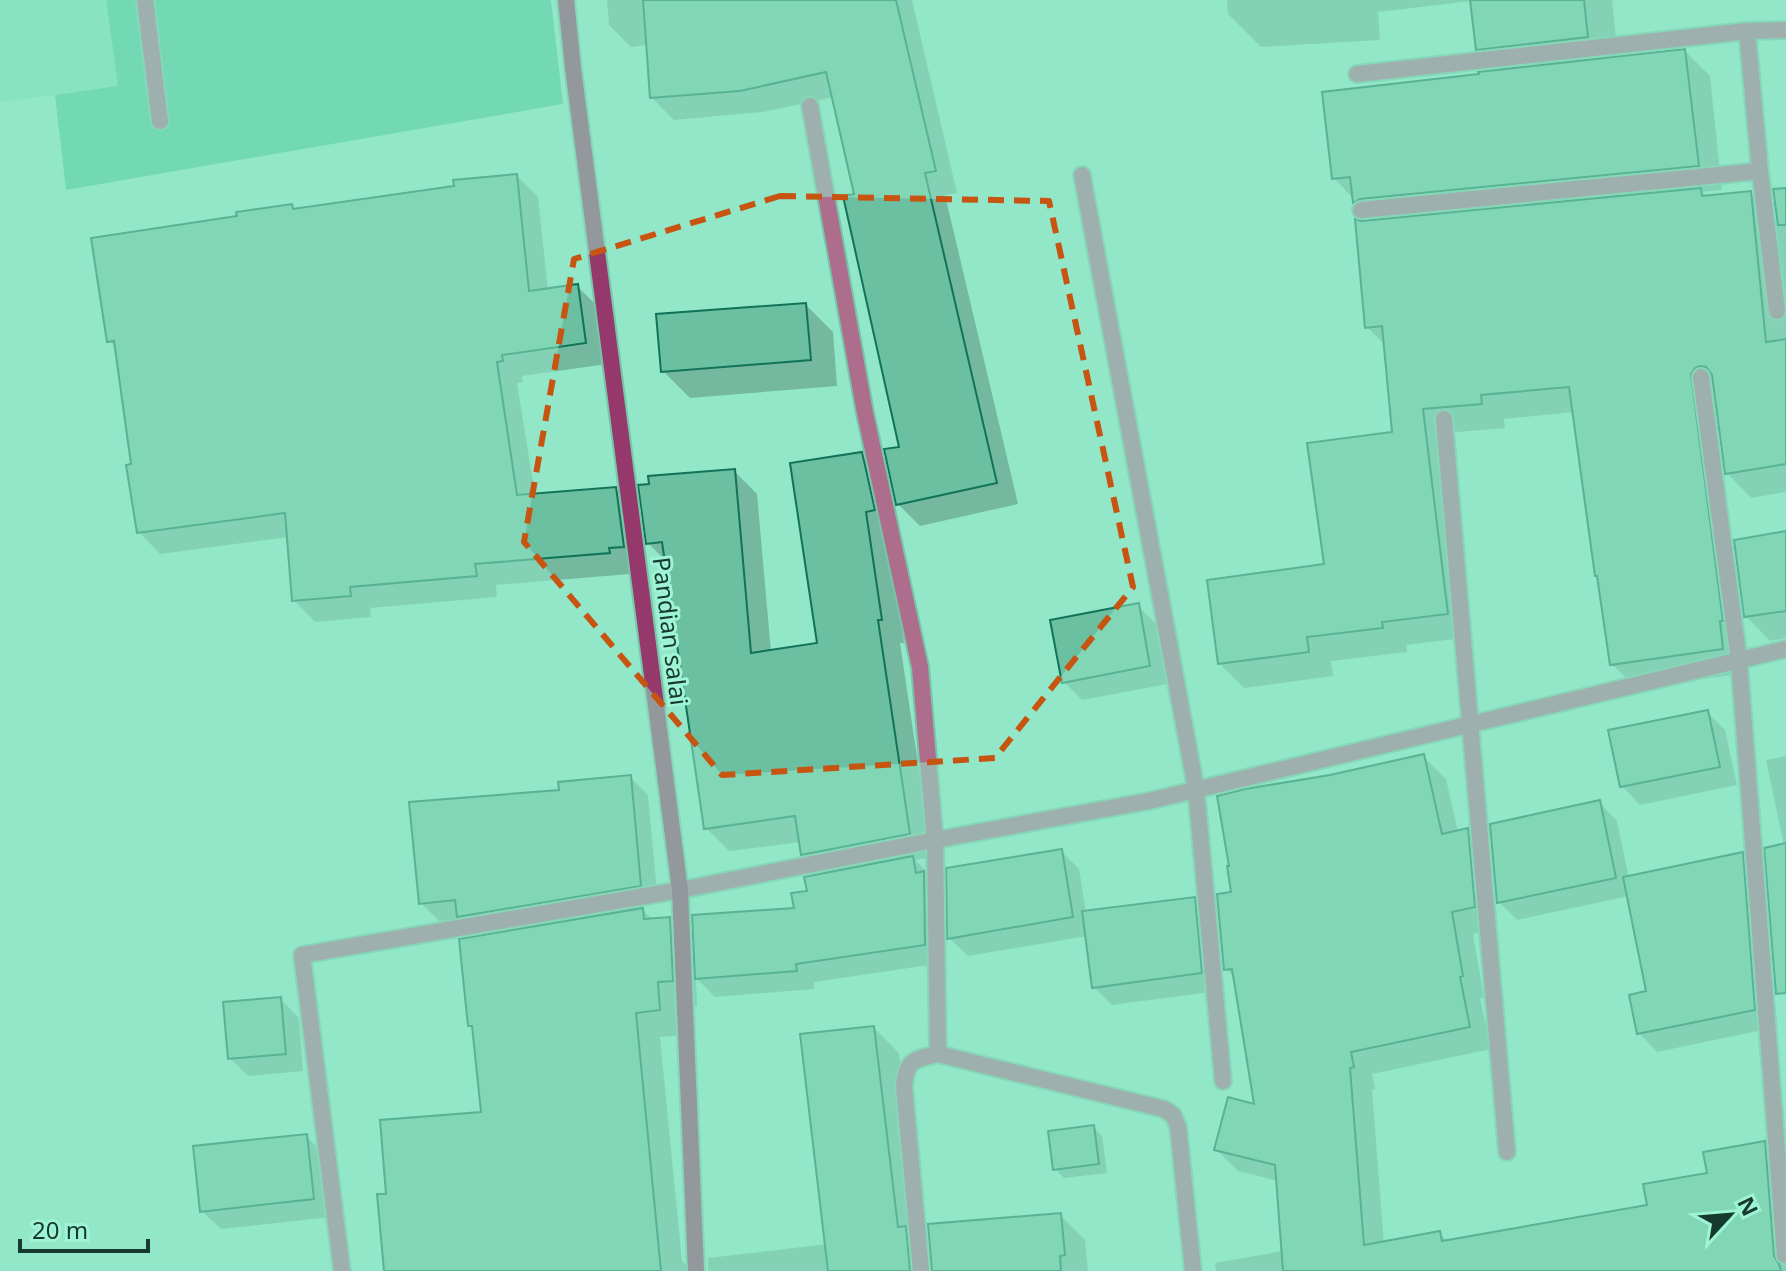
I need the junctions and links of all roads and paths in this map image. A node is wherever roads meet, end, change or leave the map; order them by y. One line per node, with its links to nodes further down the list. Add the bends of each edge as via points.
1 (145, 0): 7 (street)
2 (566, 0): 19 (street, Pandian salai)
3 (1786, 30): 4 (street)
4 (1747, 31): 5 (street); 8 (street)
5 (1357, 74)
6 (810, 106): 18 (street, via 865,413 920,667)
7 (160, 121)
8 (1760, 171): 10 (street); 11 (street)
9 (1082, 175): 17 (street)
10 (1361, 210)
11 (1777, 311)
12 (1701, 377): 15 (street)
13 (1444, 419): 16 (street)
14 (1786, 649): 15 (street)
15 (1739, 661): 16 (street); 23 (street)
16 (1471, 724): 17 (street); 22 (street)
17 (1196, 789): 18 (street); 21 (street)
18 (935, 840): 19 (street); 20 (street)
19 (680, 890): 24 (street, via 302,955); 25 (street, Pandian salai)
20 (938, 1054): 26 (street, via 916,1059 905,1071); 27 (street, via 1173,1115)
21 (1223, 1081)
22 (1507, 1152)
23 (1785, 1255)
24 (342, 1271)
25 (696, 1271)
26 (921, 1271)
27 (1193, 1271)

